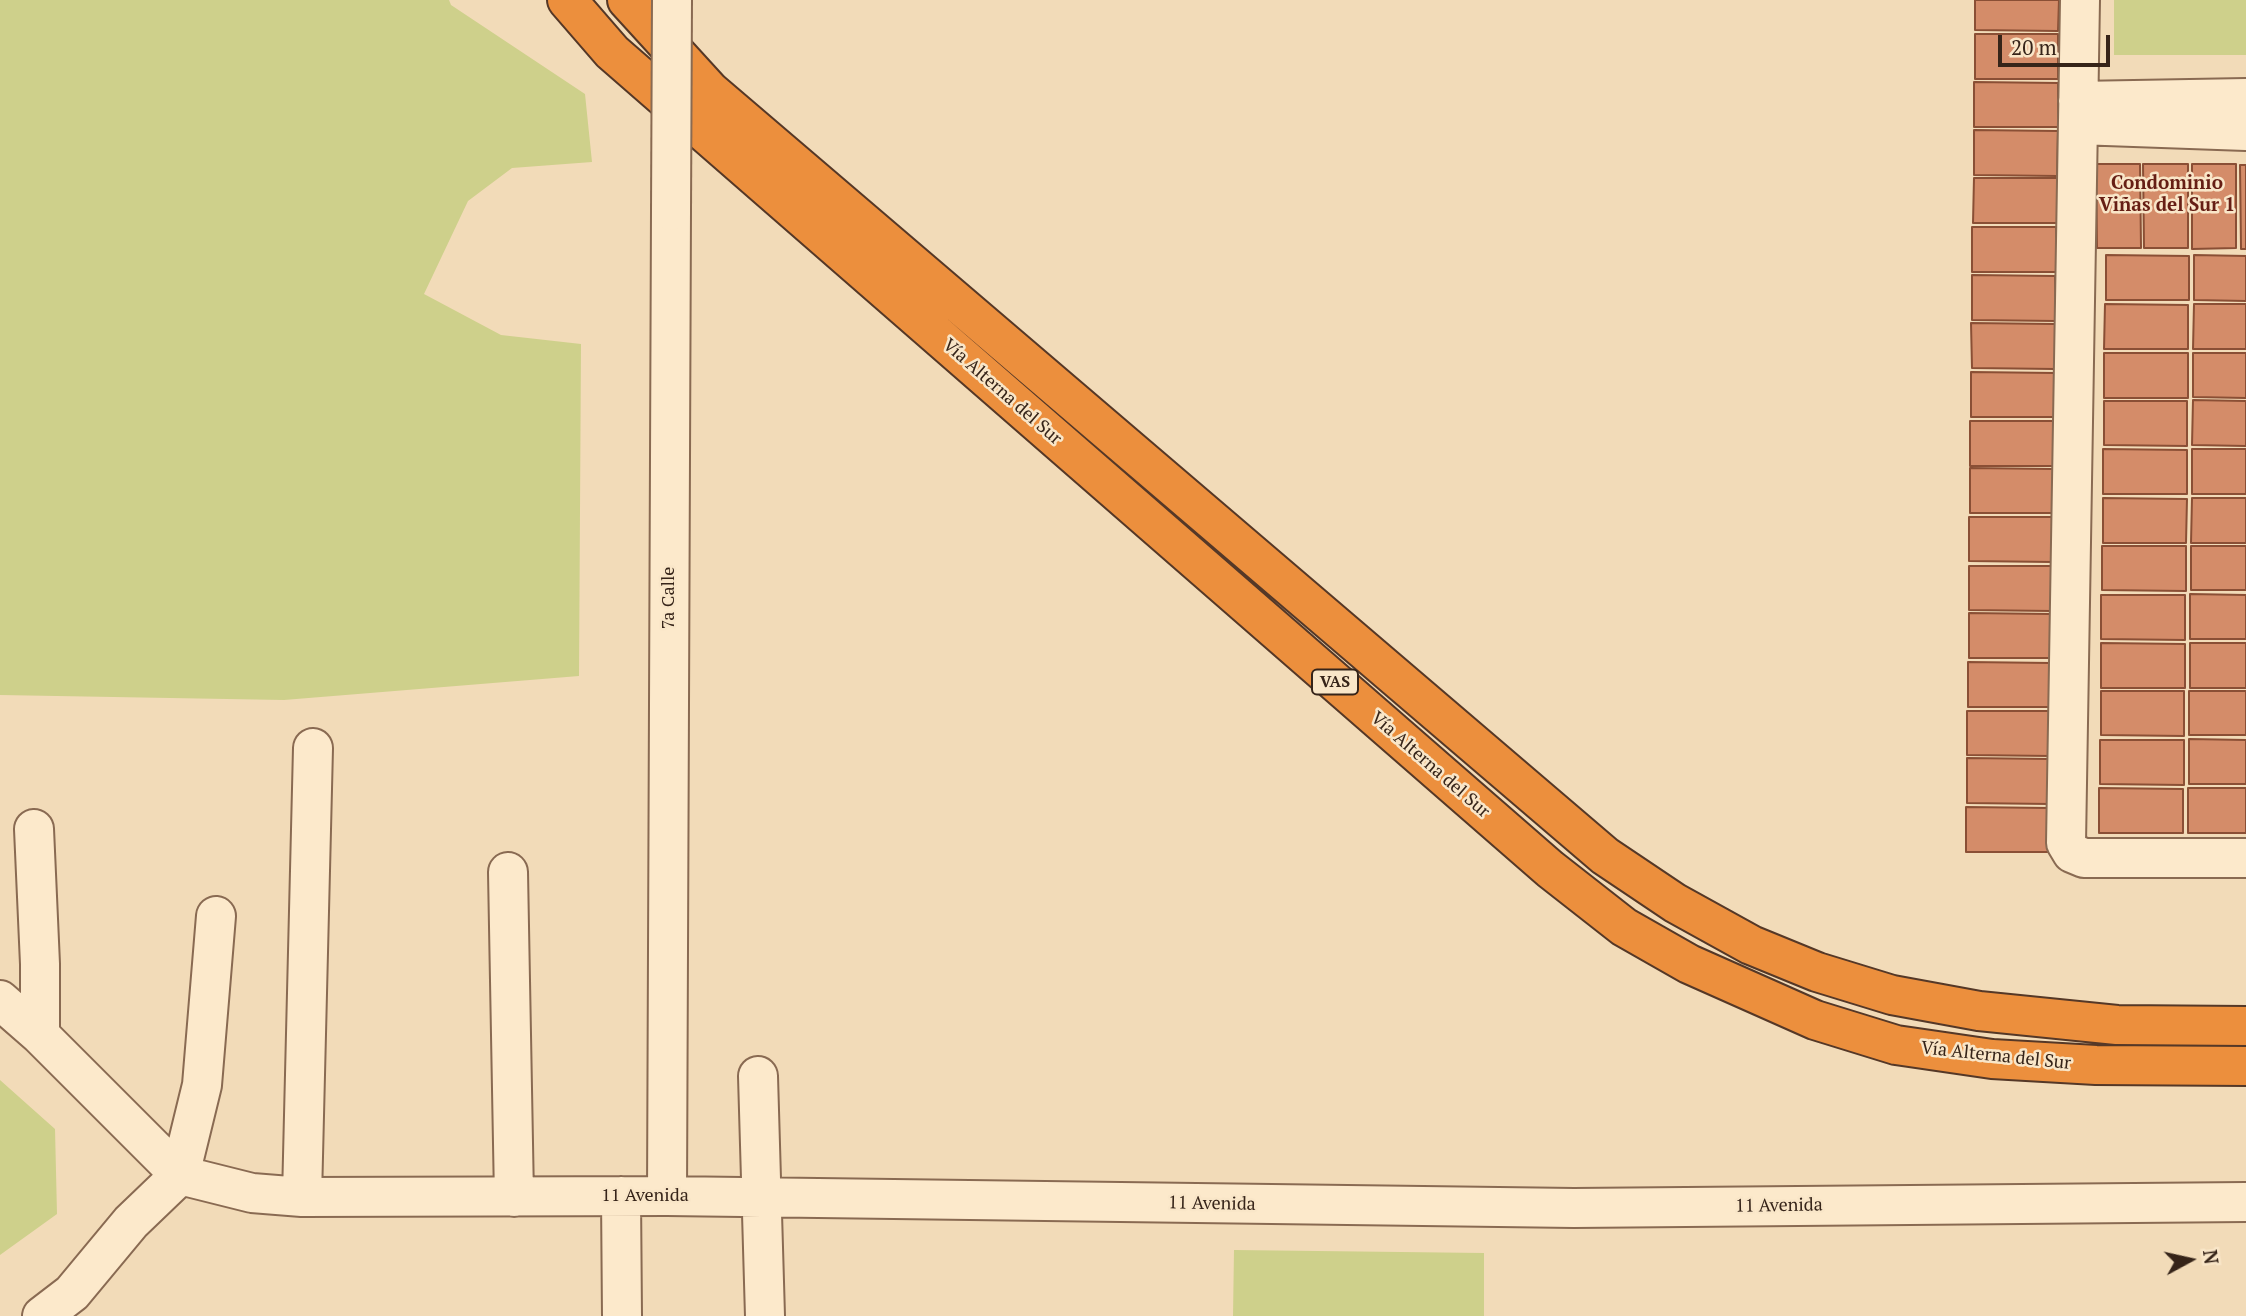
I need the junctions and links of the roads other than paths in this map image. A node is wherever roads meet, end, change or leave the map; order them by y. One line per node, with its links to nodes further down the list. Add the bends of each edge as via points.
1 (567, 0): 16 (highway, Vía Alterna del Sur / VAS, via 612,52 1549,869 1624,926 1689,964 1815,1020 1896,1045 1992,1059)
2 (627, 0): 14 (highway, VAS, via 710,91 1605,856 1675,903 1751,945 1892,995 1979,1011 2117,1025)
3 (672, 0): 20 (street, 7a Calle, bridge)
4 (2080, 0): 6 (street)
5 (2246, 98): 6 (street)
6 (2078, 113): 7 (street); 10 (street, via 2066,842 2072,853 2084,858)
7 (2246, 131)
8 (313, 748): 21 (street)
9 (34, 829): 15 (street)
10 (2246, 858)
11 (508, 872): 22 (street)
12 (216, 916): 18 (street, via 202,1085)
13 (0, 1000): 15 (street)
14 (2246, 1026)
15 (40, 1035): 18 (street)
16 (2246, 1066)
17 (758, 1076): 23 (street)
18 (180, 1175): 21 (street, 11 Avenida, via 252,1193); 25 (street, via 131,1222 72,1293)
19 (621, 1196): 20 (street, 11 Avenida); 22 (street, 11 Avenida); 26 (street)
20 (667, 1196): 23 (street, 11 Avenida)
21 (302, 1197): 22 (street, 11 Avenida)
22 (514, 1197)
23 (762, 1198): 24 (street, 11 Avenida, via 1574,1208); 27 (street)
24 (2246, 1202)
25 (42, 1316)
26 (622, 1316)
27 (765, 1316)

